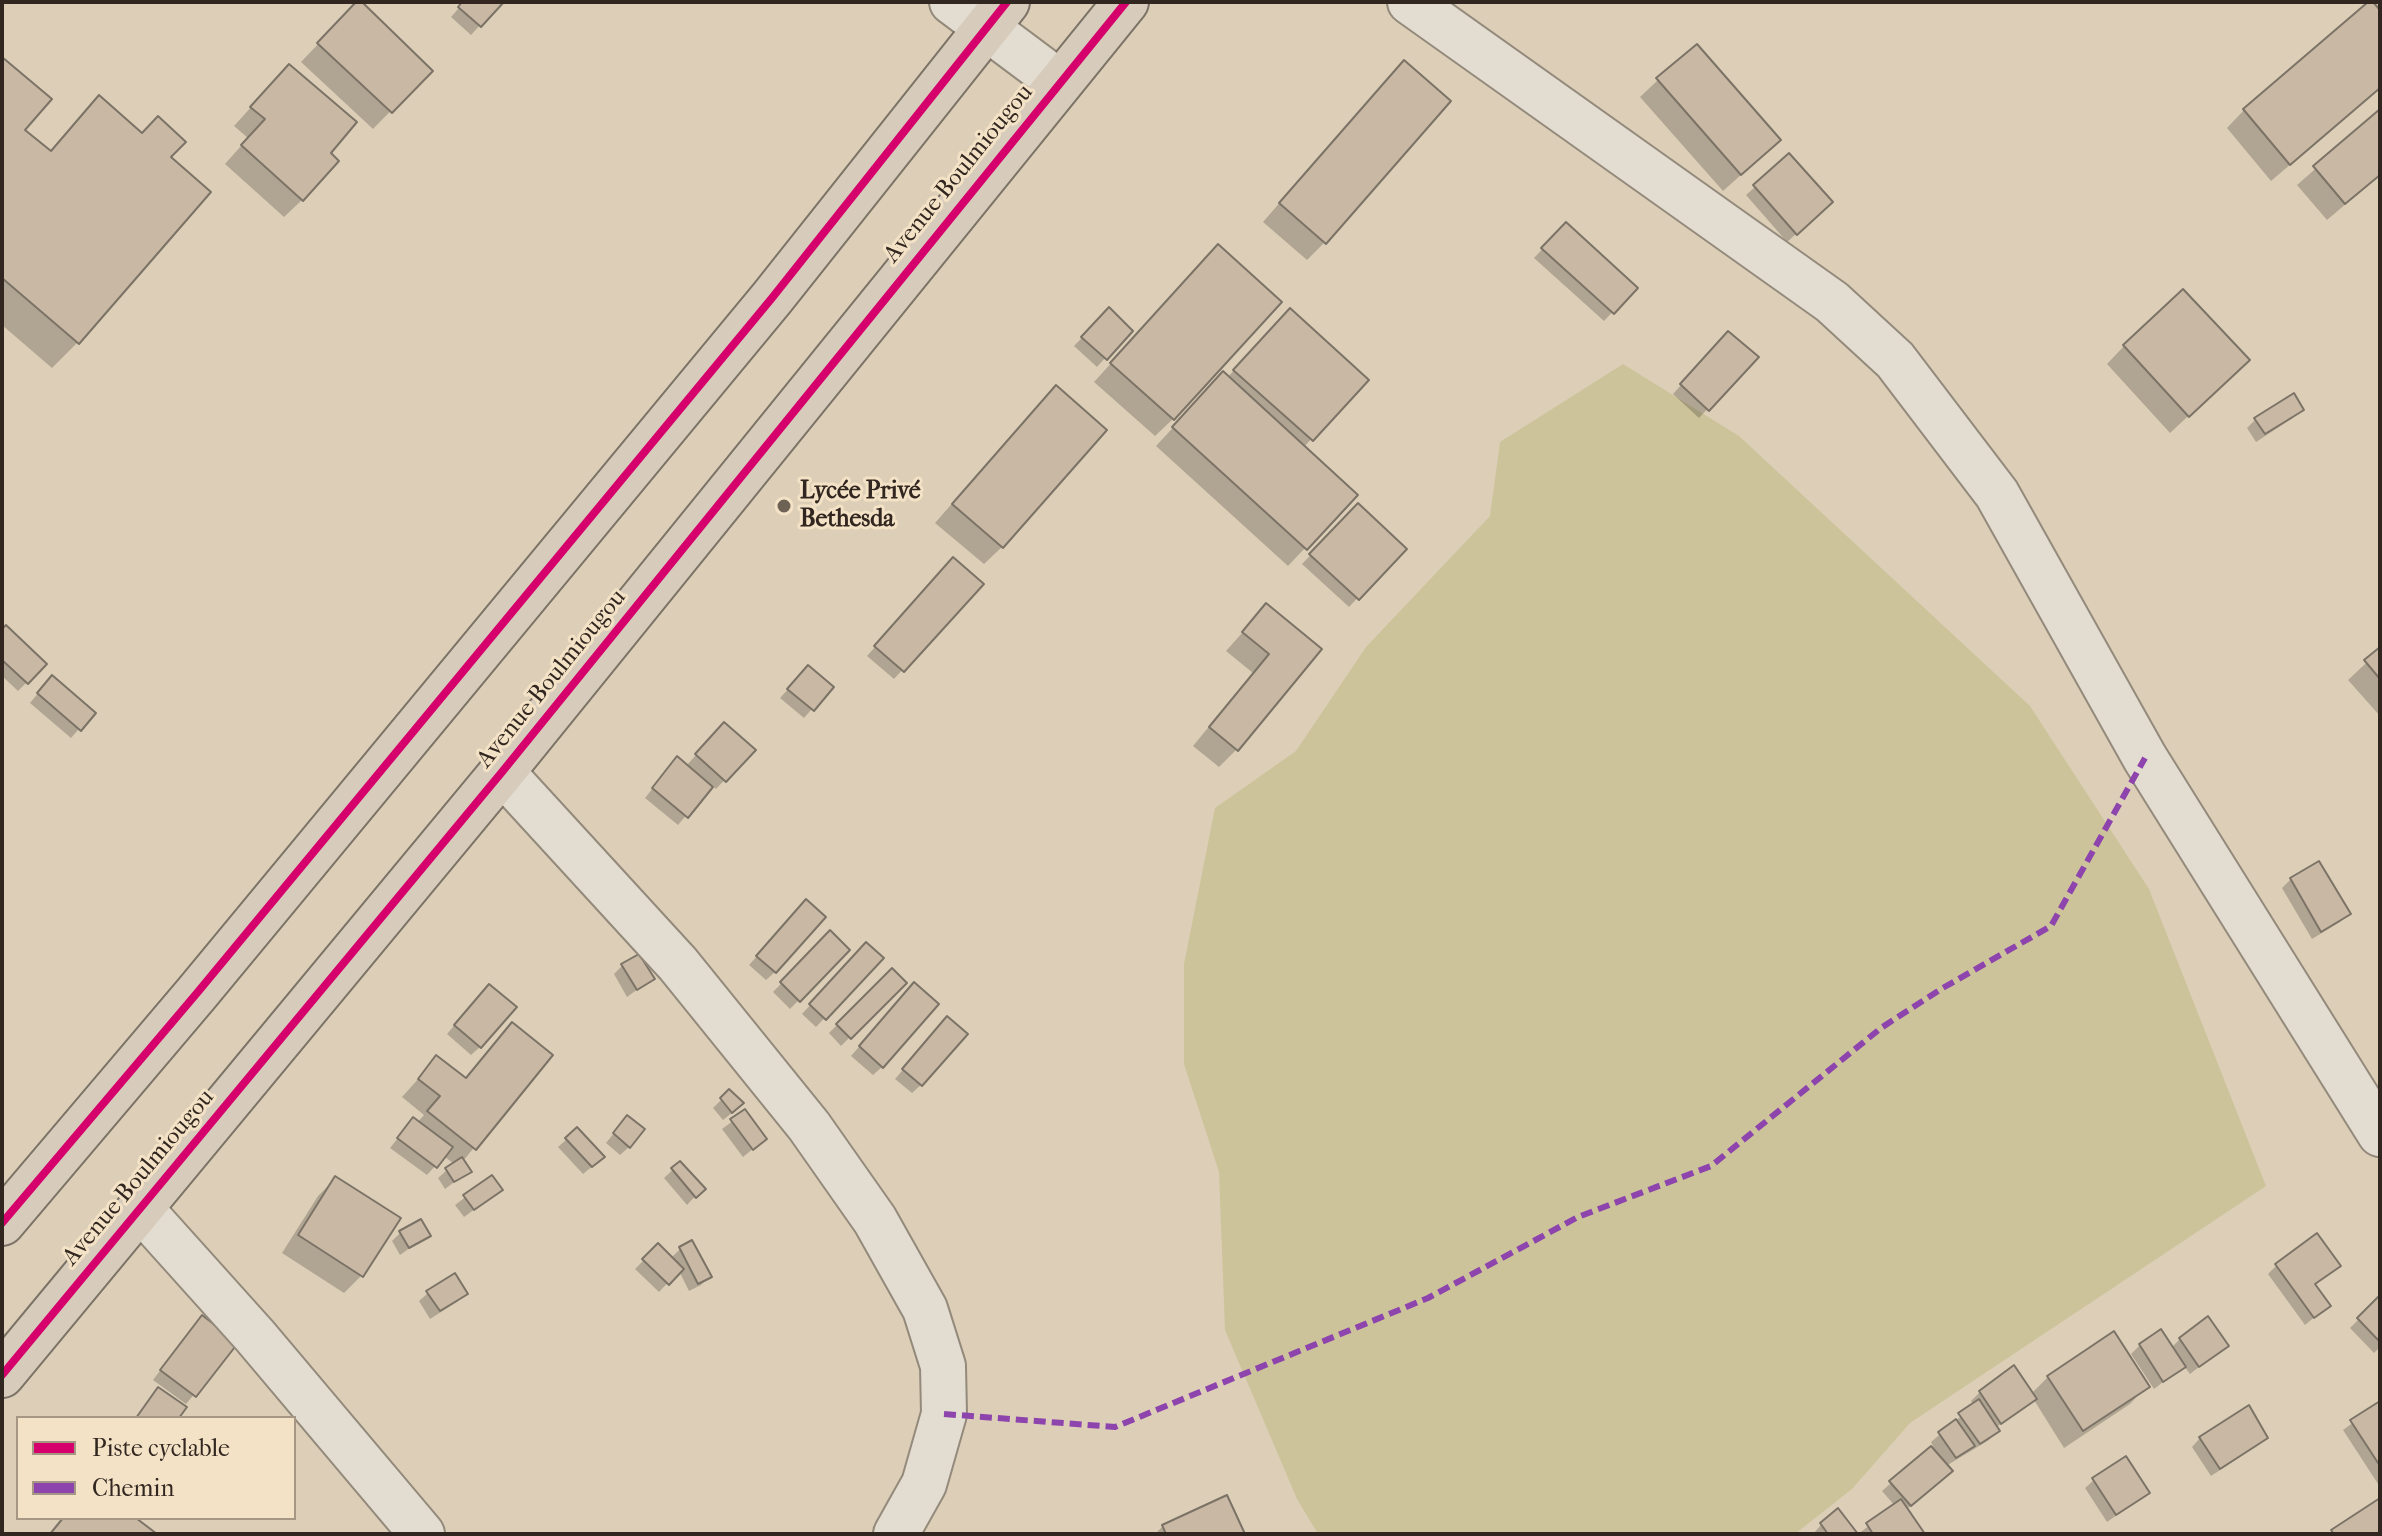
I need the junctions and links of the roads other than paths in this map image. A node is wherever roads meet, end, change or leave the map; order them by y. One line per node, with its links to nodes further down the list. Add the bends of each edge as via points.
1 (1126, 2): 4 (highway, Avenue Boulmiougou)
2 (1410, 2): 6 (street, via 1832,302 1895,360 1997,494 2145,758)
3 (981, 11): 4 (street); 8 (highway, via 772,298)
4 (1059, 82): 5 (highway, Avenue Boulmiougou)
5 (502, 772): 7 (highway, Avenue Boulmiougou); 11 (street, via 678,964 809,1126 875,1220 925,1309 943,1366 944,1414 924,1484)
6 (2380, 1134)
7 (140, 1208): 9 (highway, Avenue Boulmiougou); 10 (street)
8 (2, 1223)
9 (2, 1375)
10 (422, 1534)
11 (896, 1534)

